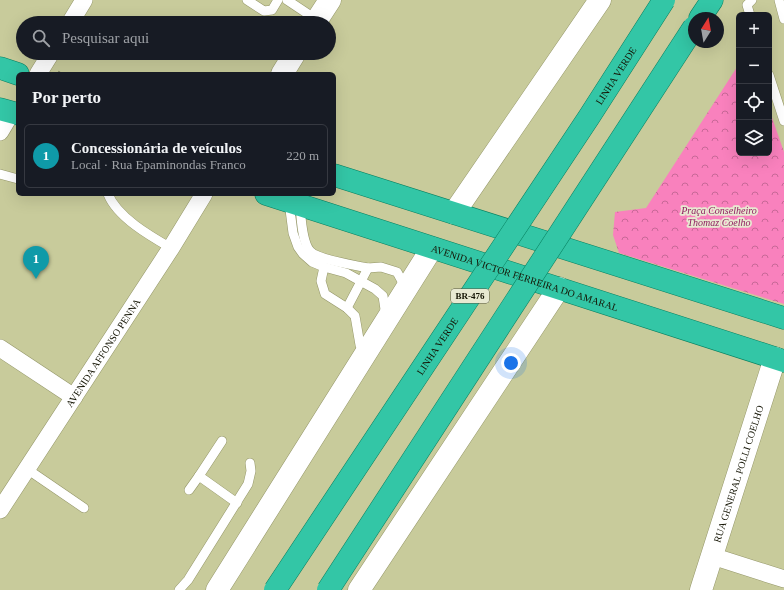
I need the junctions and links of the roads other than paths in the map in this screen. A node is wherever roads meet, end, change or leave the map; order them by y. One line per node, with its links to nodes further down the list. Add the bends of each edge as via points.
1 (84, 0): 13 (street)
2 (247, 0): 3 (lane, via 264,10 272,10)
3 (278, 0)
4 (287, 0): 14 (lane)
5 (330, 0): 15 (main road)
6 (600, 0): 35 (main road)
7 (664, 0): 62 (highway, LINHA VERDE / BR-476, bridge)
8 (712, 0): 11 (highway)
9 (779, 0): 16 (lane)
10 (749, 2): 12 (lane)
11 (704, 12)
12 (750, 12)
13 (74, 16)
14 (309, 16)
15 (319, 16)
16 (784, 19)
17 (688, 36): 63 (highway, bridge)
18 (47, 60): 21 (street)
19 (291, 60): 22 (main road)
20 (0, 68): 23 (highway)
21 (39, 72)
22 (283, 72)
23 (16, 73)
24 (772, 83): 26 (lane)
25 (10, 112): 27 (street)
26 (784, 121)
27 (0, 132)
28 (0, 174): 30 (lane)
29 (336, 176): 35 (highway)
30 (16, 178)
31 (109, 196): 36 (lane, via 116,209 149,236)
32 (203, 196): 36 (street, AVENIDA AFFONSO PENNA)
33 (272, 196): 34 (highway, AVENIDA VICTOR FERREIRA DO AMARAL)
34 (294, 203): 37 (highway, AVENIDA VICTOR FERREIRA DO AMARAL); 38 (lane, via 293,233 298,247 312,262); 39 (lane, via 310,251 327,260)
35 (454, 213): 44 (highway)
36 (171, 248): 49 (street, AVENIDA AFFONSO PENNA)
37 (432, 248): 41 (highway, AVENIDA VICTOR FERREIRA DO AMARAL); 42 (main road)
38 (324, 268): 40 (lane, via 346,273); 43 (lane, via 321,281 324,294)
39 (368, 268): 40 (lane); 42 (lane, via 381,267 397,272 403,283)
40 (361, 282): 43 (lane); 45 (lane, via 382,296)
41 (559, 288): 48 (highway, AVENIDA VICTOR FERREIRA DO AMARAL); 64 (main road)
42 (403, 293): 45 (main road)
43 (347, 308): 47 (lane, via 356,316 360,345)
44 (784, 318)
45 (387, 319): 47 (main road)
46 (0, 348): 49 (street)
47 (365, 354): 61 (main road)
48 (779, 359): 58 (main road, RUA GENERAL POLLI COELHO)
49 (74, 397): 52 (street, AVENIDA AFFONSO PENNA)
50 (222, 441): 53 (lane)
51 (250, 463): 55 (lane, via 248,484)
52 (27, 468): 56 (lane); 57 (street, AVENIDA AFFONSO PENNA)
53 (199, 476): 54 (lane); 55 (lane)
54 (190, 490)
55 (237, 504): 60 (lane)
56 (84, 508)
57 (0, 510)
58 (712, 556): 59 (street); 65 (main road, RUA GENERAL POLLI COELHO)
59 (784, 579)
60 (179, 590)
61 (217, 590)
62 (275, 590)
63 (328, 590)
64 (359, 590)
65 (701, 590)

